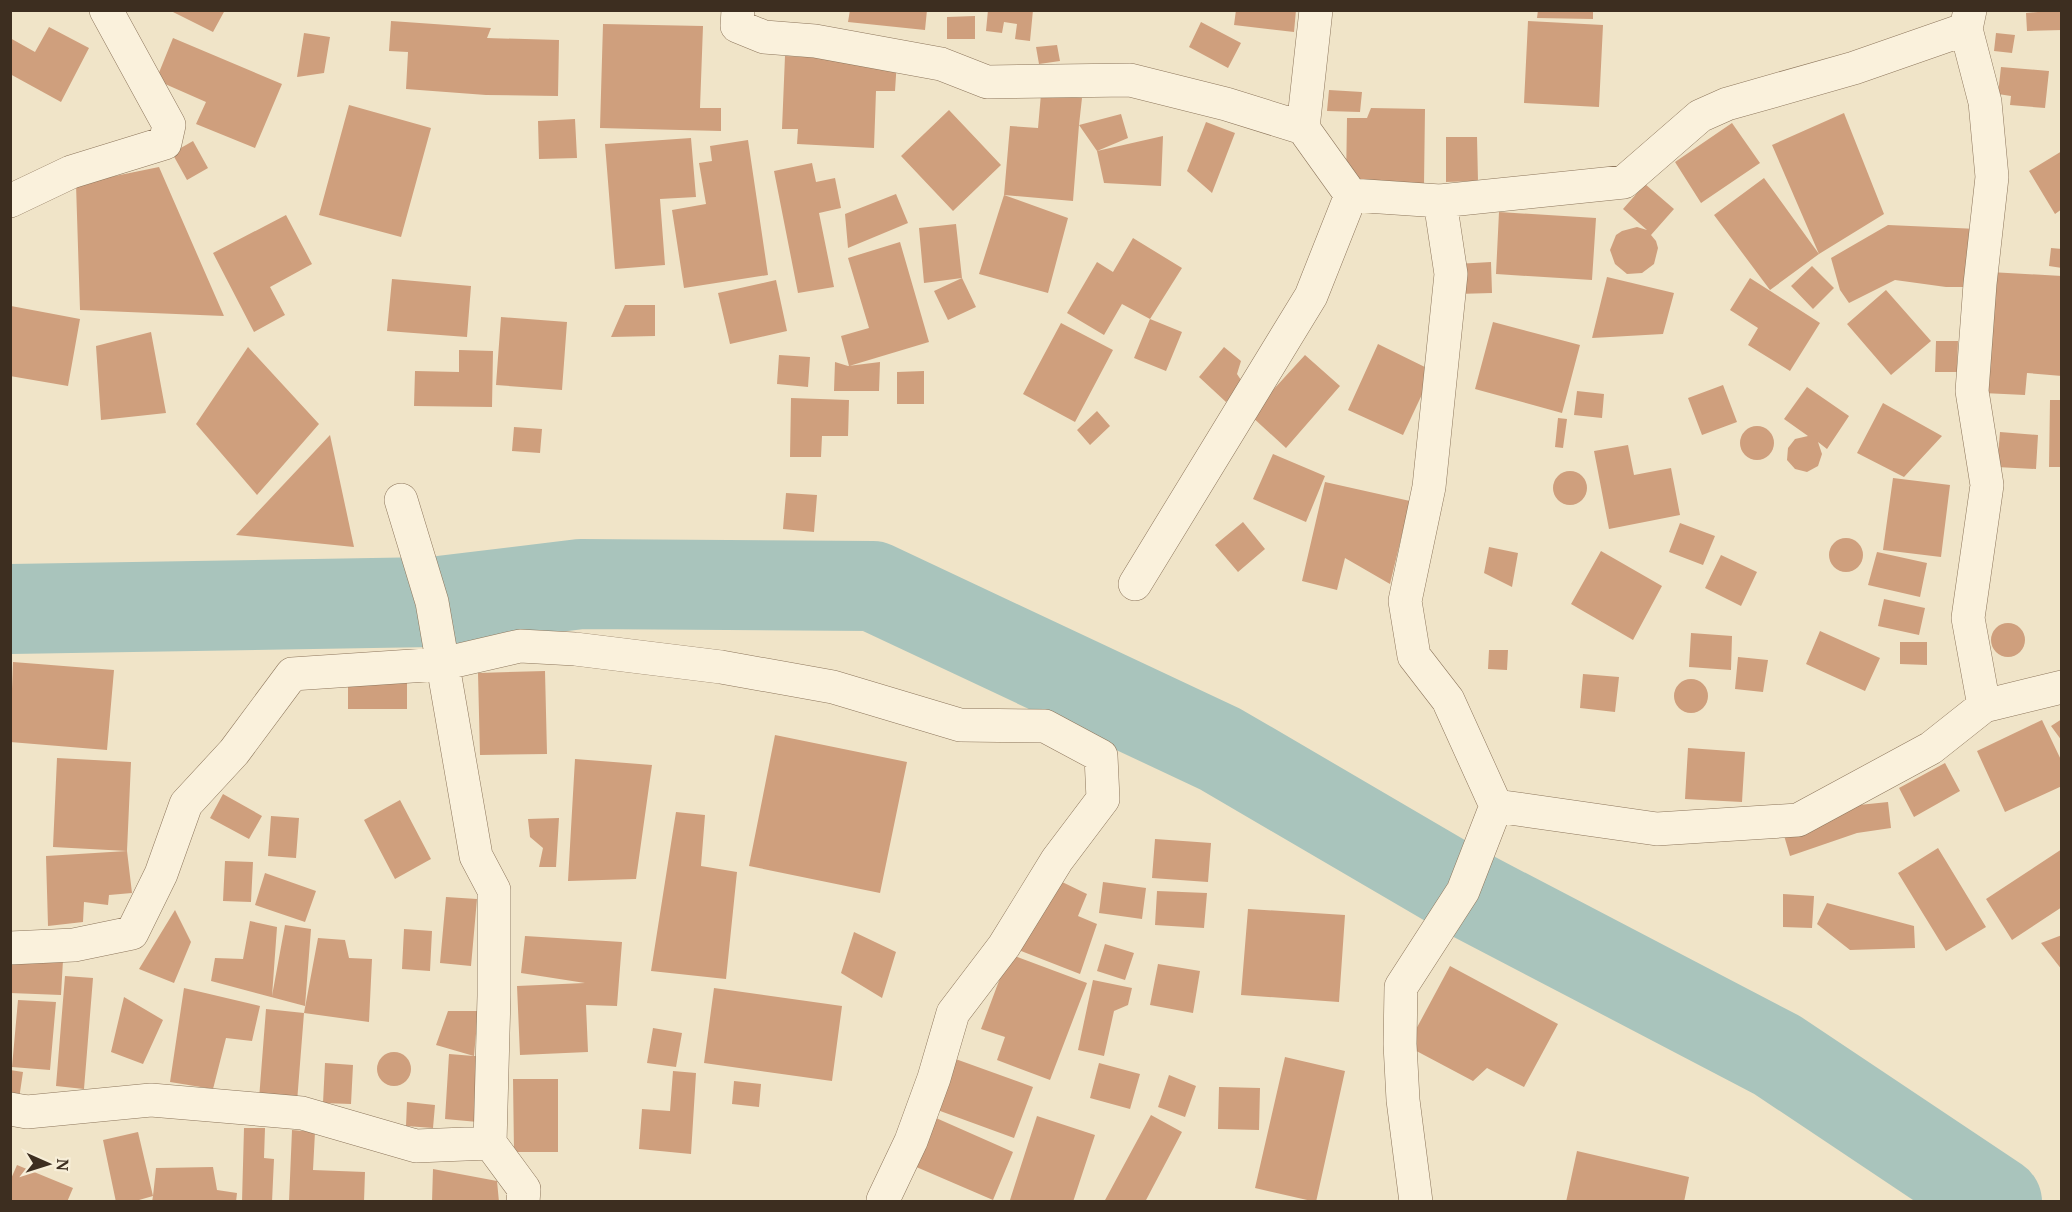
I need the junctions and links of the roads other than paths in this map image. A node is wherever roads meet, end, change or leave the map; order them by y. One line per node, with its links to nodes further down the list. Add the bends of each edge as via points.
1 (106, 10): 7 (street, via 169,125 165,143 70,172)
2 (738, 10): 5 (street, via 737,26 764,37 815,40 941,64 987,82 1130,80)
3 (1316, 10): 5 (street)
4 (1968, 20): 8 (street, via 1854,68 1727,104 1700,116 1624,182); 13 (street, via 1985,102 1992,177 1972,391 1987,485 1968,618)
5 (1304, 128): 6 (street)
6 (1351, 195): 8 (street); 10 (street, via 1311,296)
7 (10, 201)
8 (1440, 201): 14 (street, via 1451,274 1429,487 1405,601 1414,656 1448,700)
9 (401, 500): 11 (street, via 432,602)
10 (1135, 584)
11 (442, 664): 15 (street, via 292,674 234,752 186,804 161,874 132,933 74,945); 17 (street, via 476,856 494,890); 18 (street, via 520,646 721,667 833,687 960,725 1045,726 1101,756 1103,799 1058,860 1004,946 953,1013 934,1078)
12 (2061, 687): 13 (street)
13 (1984, 706): 14 (street, via 1931,748 1798,820 1657,829)
14 (1496, 806): 20 (street, via 1463,891 1401,987 1403,1100)
15 (10, 948)
16 (10, 1109): 17 (street, via 27,1112 151,1100 302,1113 416,1146)
17 (490, 1143): 19 (street, via 524,1189)
18 (886, 1201)
19 (523, 1202)
20 (1416, 1202)

